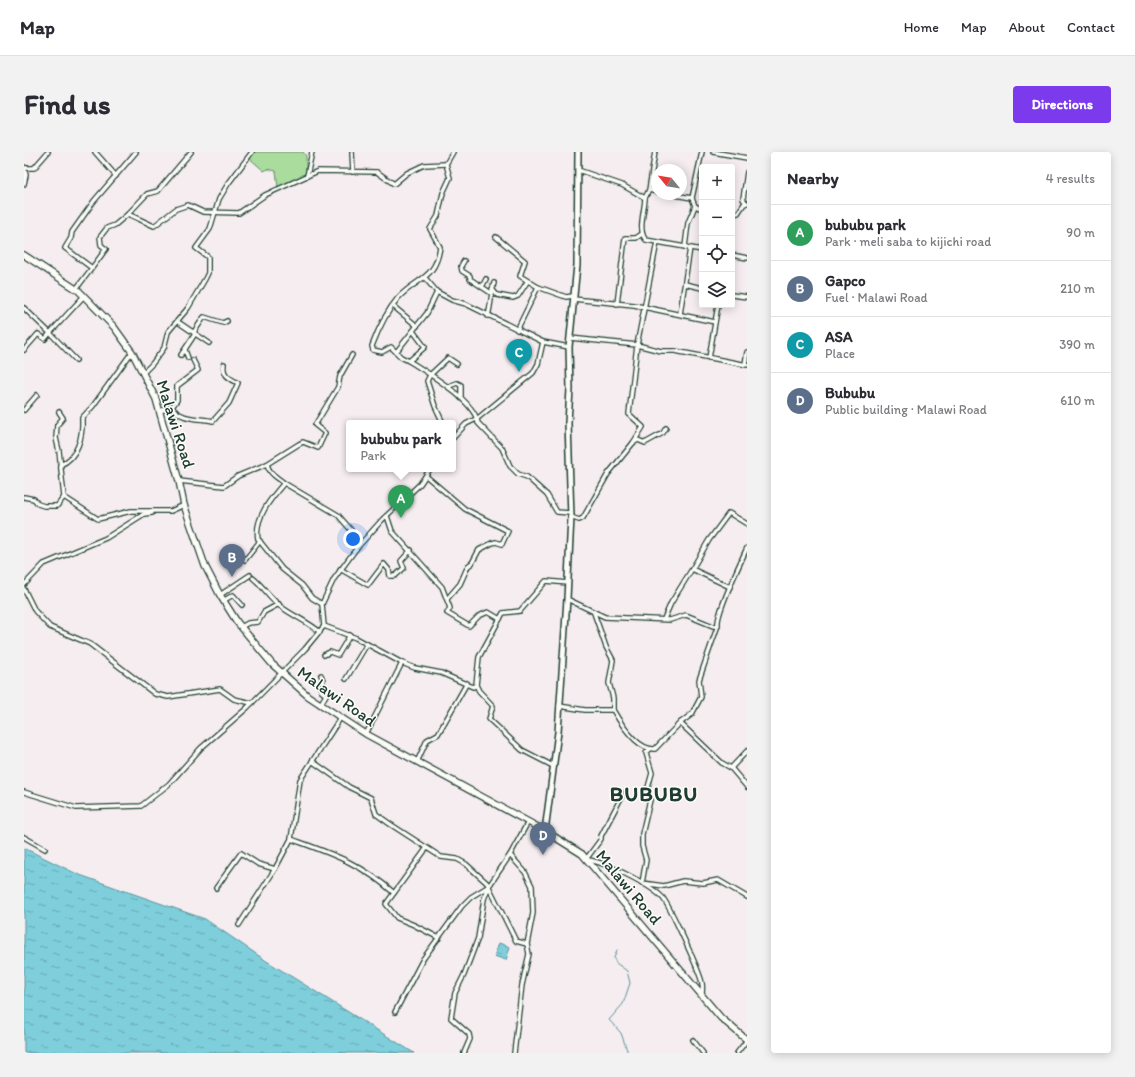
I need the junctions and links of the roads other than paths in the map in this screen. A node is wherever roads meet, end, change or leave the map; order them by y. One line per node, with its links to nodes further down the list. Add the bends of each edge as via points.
1 (48, 152): 15 (street, via 34,168)
2 (95, 152): 19 (street)
3 (136, 152): 19 (street)
4 (191, 152): 30 (street, via 158,191 147,194)
5 (252, 152): 29 (street, via 228,184)
6 (312, 152): 20 (street)
7 (352, 152): 17 (street)
8 (453, 152): 14 (street)
9 (578, 152): 16 (street)
10 (655, 152): 22 (street)
11 (702, 152): 25 (street)
12 (713, 152): 13 (street)
13 (747, 158)
14 (446, 164): 17 (street, via 424,165 407,173 394,184 377,172); 43 (street, via 450,178 438,216 430,229 440,247 431,272)
15 (24, 167): 21 (street)
16 (578, 170): 24 (street, via 622,185); 56 (street, via 577,265)
17 (353, 172): 20 (street, via 318,171)
18 (747, 172): 26 (street, via 743,199)
19 (116, 176): 42 (street, via 72,232 65,248)
20 (307, 176): 29 (street, via 265,195 239,213)
21 (24, 184)
22 (649, 190): 24 (street)
23 (687, 197): 25 (street)
24 (645, 198): 32 (street, via 645,213 640,230)
25 (692, 198): 27 (street)
26 (746, 203): 31 (street)
27 (695, 206): 28 (street); 35 (street, via 688,223)
28 (699, 208)
29 (215, 212): 30 (street, via 204,212 188,205 176,209 154,226); 66 (street, via 210,230 196,248 208,257 208,273)
30 (128, 214): 42 (street, via 107,228 100,237 101,246 106,249)
31 (735, 214)
32 (642, 234): 34 (street, via 646,240); 58 (street, via 636,238 625,238)
33 (496, 237): 45 (street, via 525,261 520,276)
34 (657, 242): 35 (street); 62 (street)
35 (685, 247): 36 (street)
36 (690, 248): 37 (street); 47 (street)
37 (699, 250)
38 (24, 255): 51 (main road, Malawi Road)
39 (735, 256): 40 (street)
40 (747, 258)
41 (464, 261): 48 (street, via 462,271)
42 (92, 268): 51 (street)
43 (425, 278): 53 (street); 59 (street, via 405,292)
44 (486, 279): 48 (street)
45 (527, 282): 49 (street); 52 (street, via 518,296 513,298 497,295)
46 (494, 283): 52 (street)
47 (685, 284): 50 (street); 63 (street)
48 (482, 287): 52 (street)
49 (538, 287): 56 (street); 69 (street)
50 (699, 287)
51 (76, 289): 55 (main road, Malawi Road)
52 (492, 291): 64 (street)
53 (437, 292): 64 (street); 68 (street, via 427,313)
54 (735, 295): 57 (street)
55 (84, 296): 71 (street); 81 (main road, Malawi Road, via 114,326)
56 (573, 297): 58 (street); 73 (street)
57 (747, 297)
58 (617, 304): 62 (street)
59 (393, 306): 68 (street); 80 (street, via 372,346 373,350 382,352 391,347)
60 (24, 308): 71 (street)
61 (717, 308): 67 (street)
62 (645, 309): 63 (street); 76 (street)
63 (680, 314): 67 (street)
64 (488, 316): 69 (street)
65 (227, 321): 72 (street, via 223,323 204,317)
66 (178, 322): 72 (street); 93 (street, via 168,332 164,348)
67 (715, 322): 86 (street)
68 (417, 326): 70 (street)
69 (518, 330): 74 (street)
70 (413, 332): 80 (street); 89 (street, via 424,347)
71 (50, 333): 78 (street, via 44,340 38,334); 87 (street)
72 (194, 333): 75 (street); 79 (street)
73 (570, 338): 76 (street); 77 (street)
74 (543, 342): 77 (street); 102 (street, via 533,373)
75 (209, 343)
76 (637, 345): 86 (street); 106 (street, via 629,414 643,427)
77 (568, 347): 117 (street)
78 (24, 350)
79 (184, 350): 83 (street); 85 (street)
80 (397, 351): 89 (street, via 401,357)
81 (132, 352): 93 (main road, Malawi Road); 108 (street, via 82,418 82,434 78,448 68,462)
82 (747, 352): 92 (street)
83 (180, 355)
84 (352, 355): 107 (street, via 340,376 338,387 315,426 325,433 318,448 303,442)
85 (188, 358)
86 (709, 358): 92 (street)
87 (76, 360)
88 (192, 360): 98 (street, via 198,370 177,386 177,400)
89 (409, 361): 94 (street)
90 (224, 364): 98 (street, via 226,375 238,382 229,403 213,421 182,416)
91 (457, 364): 94 (street, via 448,358)
92 (746, 364)
93 (144, 372): 100 (main road, Malawi Road)
94 (430, 375): 95 (street); 103 (street, via 427,381)
95 (448, 386): 97 (street); 97 (street, via 457,383 461,385)
96 (37, 395): 99 (street)
97 (461, 398): 102 (street)
98 (172, 407): 100 (street)
99 (24, 410)
100 (160, 411): 111 (main road, Malawi Road)
101 (59, 412): 108 (street, via 63,418 56,432)
102 (478, 418): 105 (street, via 466,424); 117 (street, via 478,423 502,448 510,466 548,495 557,512)
103 (442, 420)
104 (666, 428): 106 (street, via 663,433 645,443 638,440)
105 (456, 434)
106 (633, 443): 117 (street, via 608,474 583,518 579,520)
107 (267, 464): 111 (street, via 238,476 224,486); 112 (street, via 268,470)
108 (60, 465): 114 (street)
109 (428, 472): 110 (street)
110 (426, 476): 118 (street); 134 (street, via 465,509 508,531 502,544 492,543 479,550 460,584)
111 (180, 481): 115 (main road, Malawi Road)
112 (284, 483): 120 (street, via 273,494 264,510 257,535); 122 (street, via 338,515 351,530)
113 (24, 497): 114 (street, via 49,507 57,506)
114 (64, 498): 116 (street, via 98,519 131,511)
115 (184, 505): 116 (street, via 171,511); 133 (main road, Malawi Road, via 199,552)
116 (161, 511): 130 (street, via 144,514 106,538 44,564)
117 (571, 515): 129 (street)
118 (388, 516): 122 (street); 123 (street, via 392,530)
119 (747, 524): 126 (street, via 729,513)
120 (260, 542): 124 (street); 137 (street, via 282,569 302,585 312,598)
121 (747, 548): 131 (street)
122 (356, 549): 125 (street)
123 (410, 550): 125 (street, via 401,561 404,568 395,576 390,576 384,564 368,585); 134 (street, via 435,578)
124 (245, 560)
125 (340, 569): 137 (street, via 329,586)
126 (692, 569): 131 (street); 141 (street)
127 (250, 575): 133 (street)
128 (253, 578): 136 (street)
129 (568, 583): 135 (street); 140 (street, via 546,581 520,611 503,613)
130 (24, 585)
131 (730, 587): 143 (street)
132 (24, 589): 155 (street, via 35,611 50,627 90,644 155,694 168,697 220,689 234,698)
133 (221, 598): 138 (street, via 233,595); 144 (main road, Malawi Road)
134 (447, 598): 140 (street, via 450,608 447,613 469,626 479,616 488,612)
135 (567, 599): 139 (street); 157 (street)
136 (278, 604): 144 (street, via 264,612 258,622); 145 (street)
137 (322, 604): 142 (street)
138 (242, 605)
139 (594, 613): 141 (street, via 605,617); 158 (street, via 613,660 609,683)
140 (500, 619): 154 (street, via 479,657)
141 (664, 619): 143 (street, via 670,620 686,615)
142 (324, 626): 145 (street); 146 (street)
143 (718, 626): 160 (street, via 699,680 701,697 692,714)
144 (241, 627): 150 (main road, Malawi Road)
145 (320, 632): 150 (street)
146 (350, 635): 147 (street); 148 (street, via 338,655 330,652)
147 (367, 644): 149 (street); 152 (street)
148 (324, 654)
149 (402, 663): 153 (street); 161 (street)
150 (282, 674): 155 (street); 156 (main road, Malawi Road)
151 (321, 675): 156 (street, via 323,680 320,691 326,696)
152 (346, 679)
153 (467, 683): 154 (street, via 473,687); 165 (street, via 438,734 428,740)
154 (476, 685): 166 (street, via 493,706 489,719 522,750)
155 (252, 703): 169 (street, via 201,748 169,784 141,806 76,808)
156 (320, 705): 159 (main road, Malawi Road)
157 (559, 706): 158 (street, via 585,710); 166 (street)
158 (613, 710): 162 (street, via 635,740)
159 (341, 717): 161 (main road, Malawi Road); 164 (street)
160 (680, 723): 162 (street, via 655,749); 167 (street, via 722,763)
161 (366, 734): 165 (main road, Malawi Road)
162 (650, 749): 180 (street, via 646,753 652,773 647,791 650,800 642,834 646,860)
163 (747, 751): 167 (street)
164 (312, 761): 174 (street, via 300,780); 176 (street, via 370,798 376,814)
165 (418, 762): 171 (main road, Malawi Road)
166 (553, 766): 172 (street)
167 (731, 768): 168 (street)
168 (747, 788)
169 (24, 792)
170 (622, 792): 178 (street, via 601,838)
171 (528, 822): 172 (main road, Malawi Road); 177 (street)
172 (545, 831): 178 (main road, Malawi Road)
173 (24, 837): 175 (street)
174 (290, 838): 179 (street); 183 (street, via 347,859)
175 (44, 849)
176 (426, 849): 181 (street, via 441,857 457,859 466,864); 183 (street)
177 (510, 855): 181 (street); 187 (street, via 525,872 532,886 533,914)
178 (587, 859): 180 (street); 188 (main road, Malawi Road)
179 (276, 869): 182 (street, via 258,864 241,853); 185 (street)
180 (642, 883): 184 (street, via 664,886 683,880 703,883 718,880); 188 (street, via 663,898 702,982)
181 (489, 886): 186 (street, via 462,906); 187 (street, via 516,941); 192 (street, via 484,899 478,938 455,993 451,1018 469,1034 470,1039)
182 (216, 888)
183 (394, 893): 186 (street, via 386,904 394,915)
184 (747, 897)
185 (239, 925)
186 (439, 938): 189 (street, via 423,959)
187 (527, 944): 193 (street, via 528,954)
188 (702, 996): 191 (main road, Malawi Road, via 721,1018)
189 (395, 1012)
190 (693, 1040): 194 (street)
191 (747, 1040): 195 (street)
192 (464, 1053)
193 (514, 1053)
194 (702, 1053)
195 (737, 1053)

